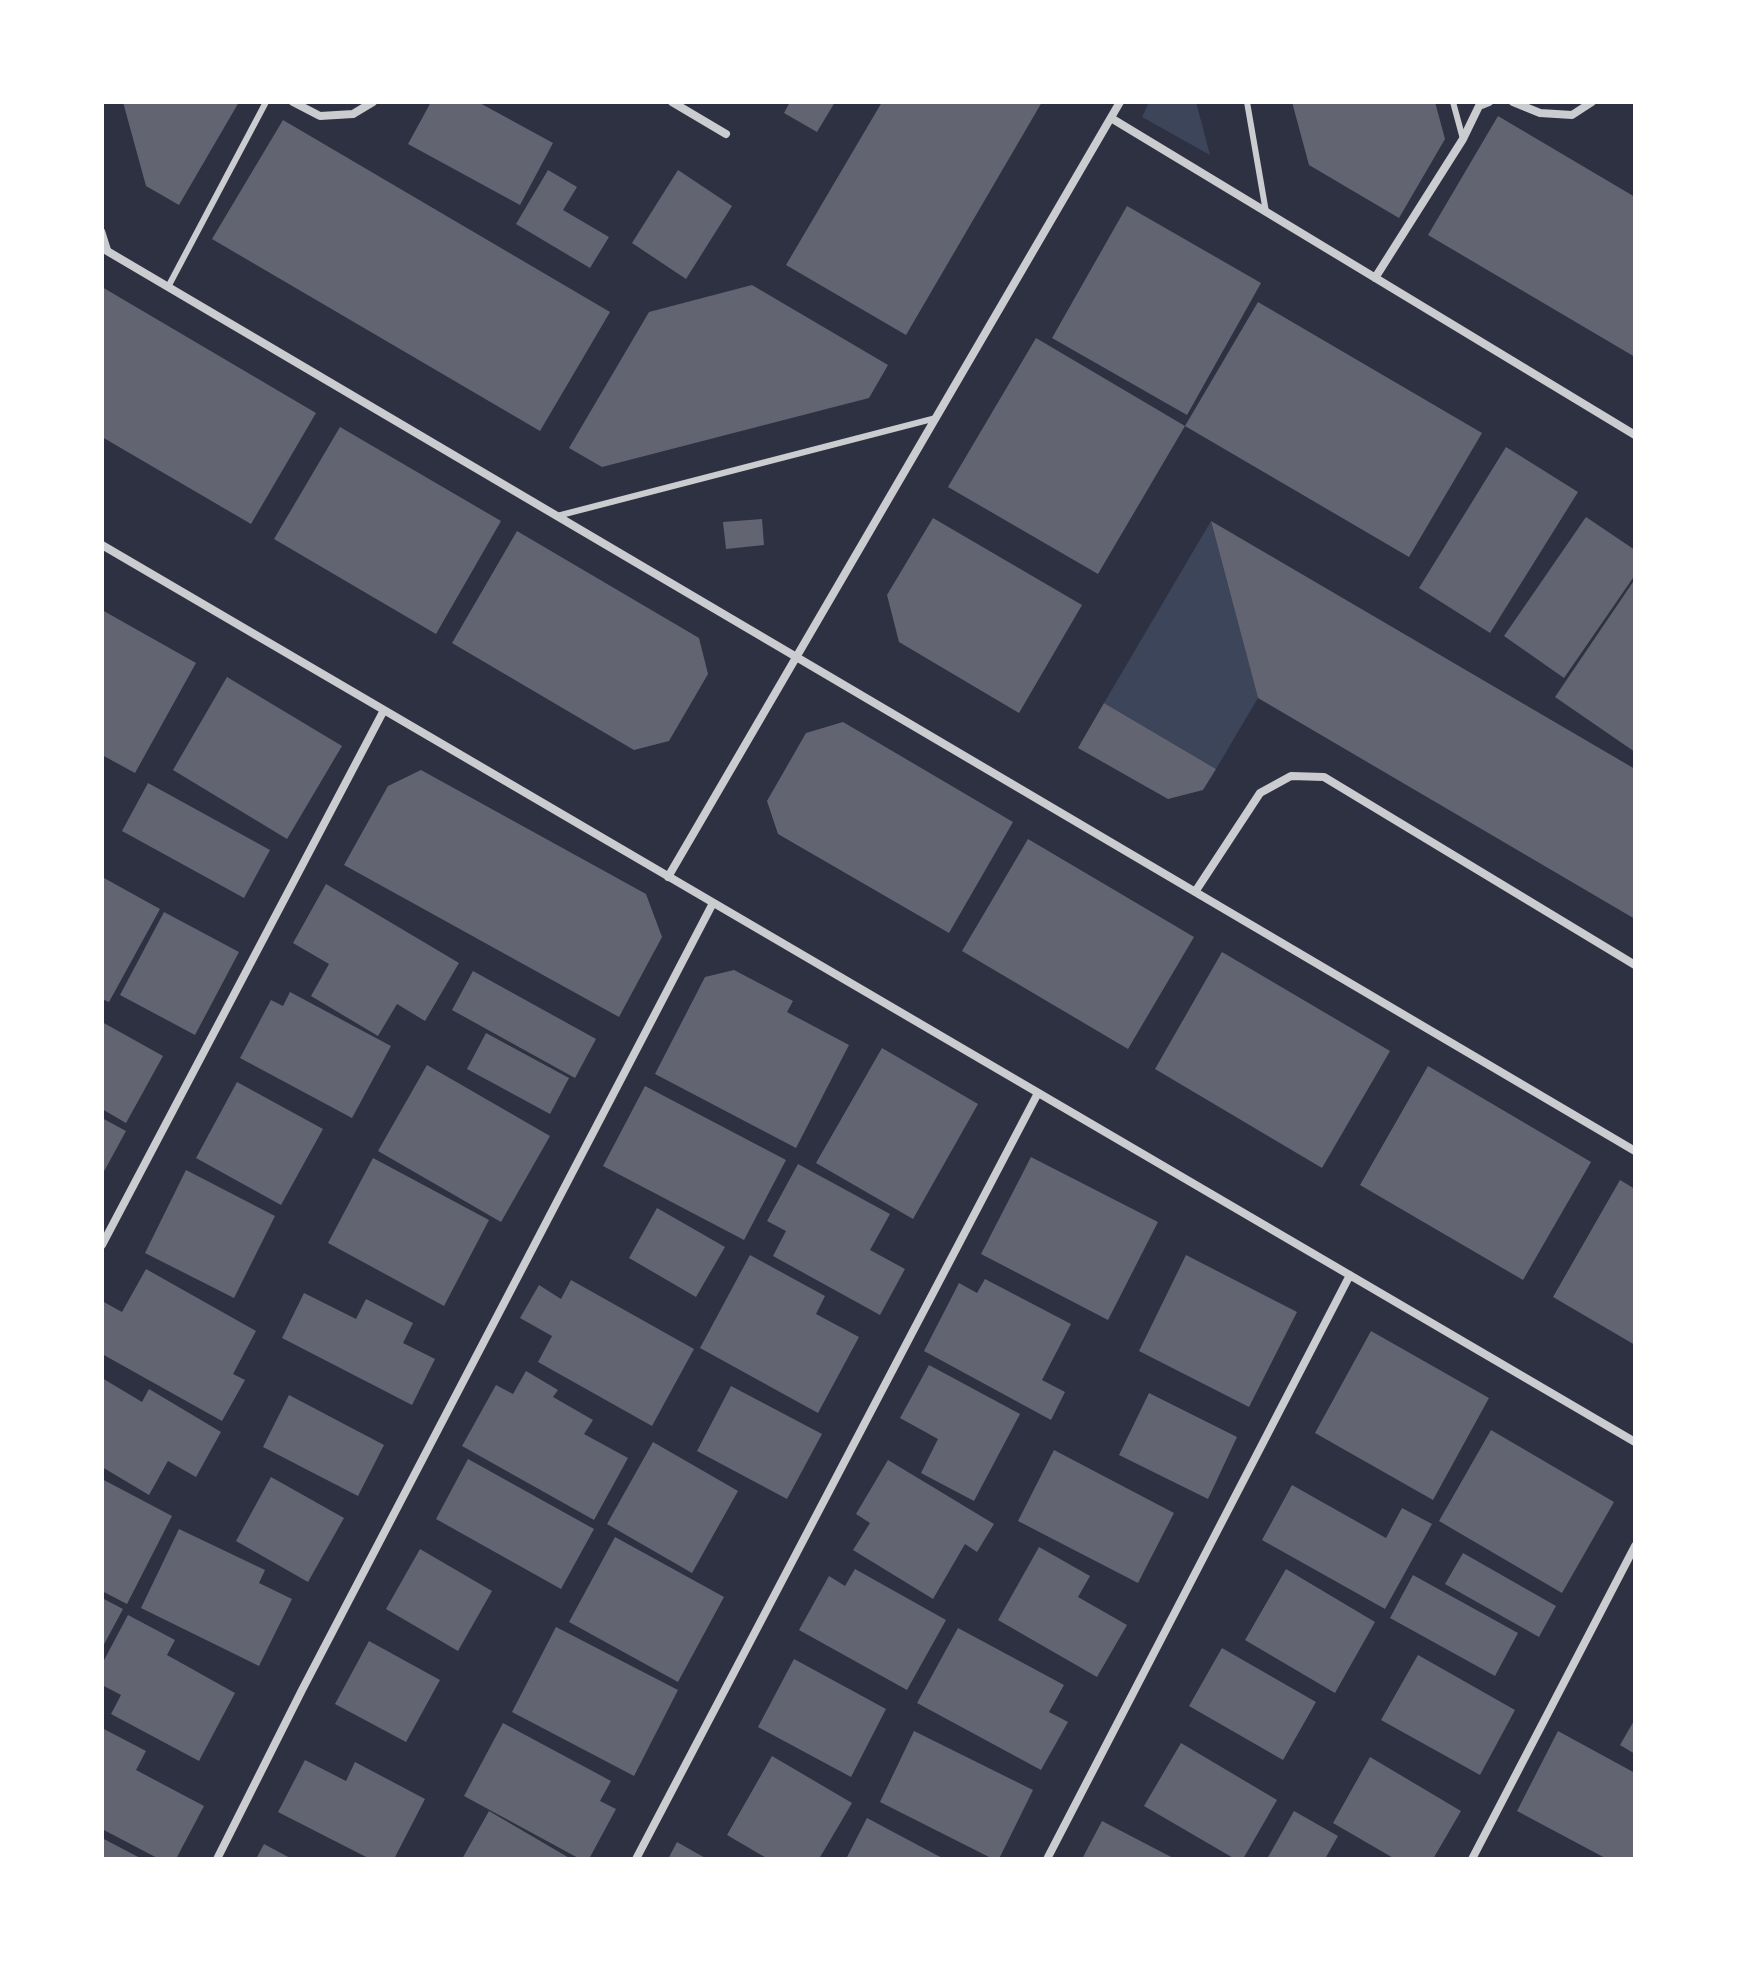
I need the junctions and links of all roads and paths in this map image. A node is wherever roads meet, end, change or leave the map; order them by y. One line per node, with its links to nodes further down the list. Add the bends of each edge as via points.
1 (266, 102): 18 (lane)
2 (293, 102): 3 (street, via 320,116 353,114)
3 (373, 102)
4 (672, 102): 12 (street)
5 (1120, 102): 11 (street)
6 (1247, 102): 14 (lane)
7 (1453, 102): 13 (lane)
8 (1489, 102): 13 (street, via 1479,106)
9 (1513, 102): 10 (street, via 1540,113 1572,115)
10 (1592, 102)
11 (1111, 118): 14 (street); 19 (street)
12 (726, 134)
13 (1463, 139): 17 (street)
14 (1266, 212): 17 (street)
15 (102, 231): 16 (lane)
16 (105, 250): 18 (street)
17 (1375, 278): 20 (street)
18 (168, 287): 21 (street)
19 (936, 418): 21 (lane); 23 (street)
20 (1635, 435)
21 (557, 516): 23 (street)
22 (102, 545): 24 (street)
23 (797, 657): 25 (street); 26 (street)
24 (384, 710): 25 (street); 31 (street)
25 (668, 877): 27 (street)
26 (1195, 892): 28 (street, via 1260,793 1291,776 1324,777); 30 (street)
27 (713, 903): 29 (street); 35 (street)
28 (1635, 965)
29 (1038, 1093): 32 (street); 36 (street)
30 (1635, 1151)
31 (102, 1245)
32 (1350, 1275): 33 (street); 37 (street)
33 (1635, 1442)
34 (1635, 1546): 38 (street)
35 (217, 1859)
36 (636, 1859)
37 (1047, 1859)
38 (1472, 1859)

